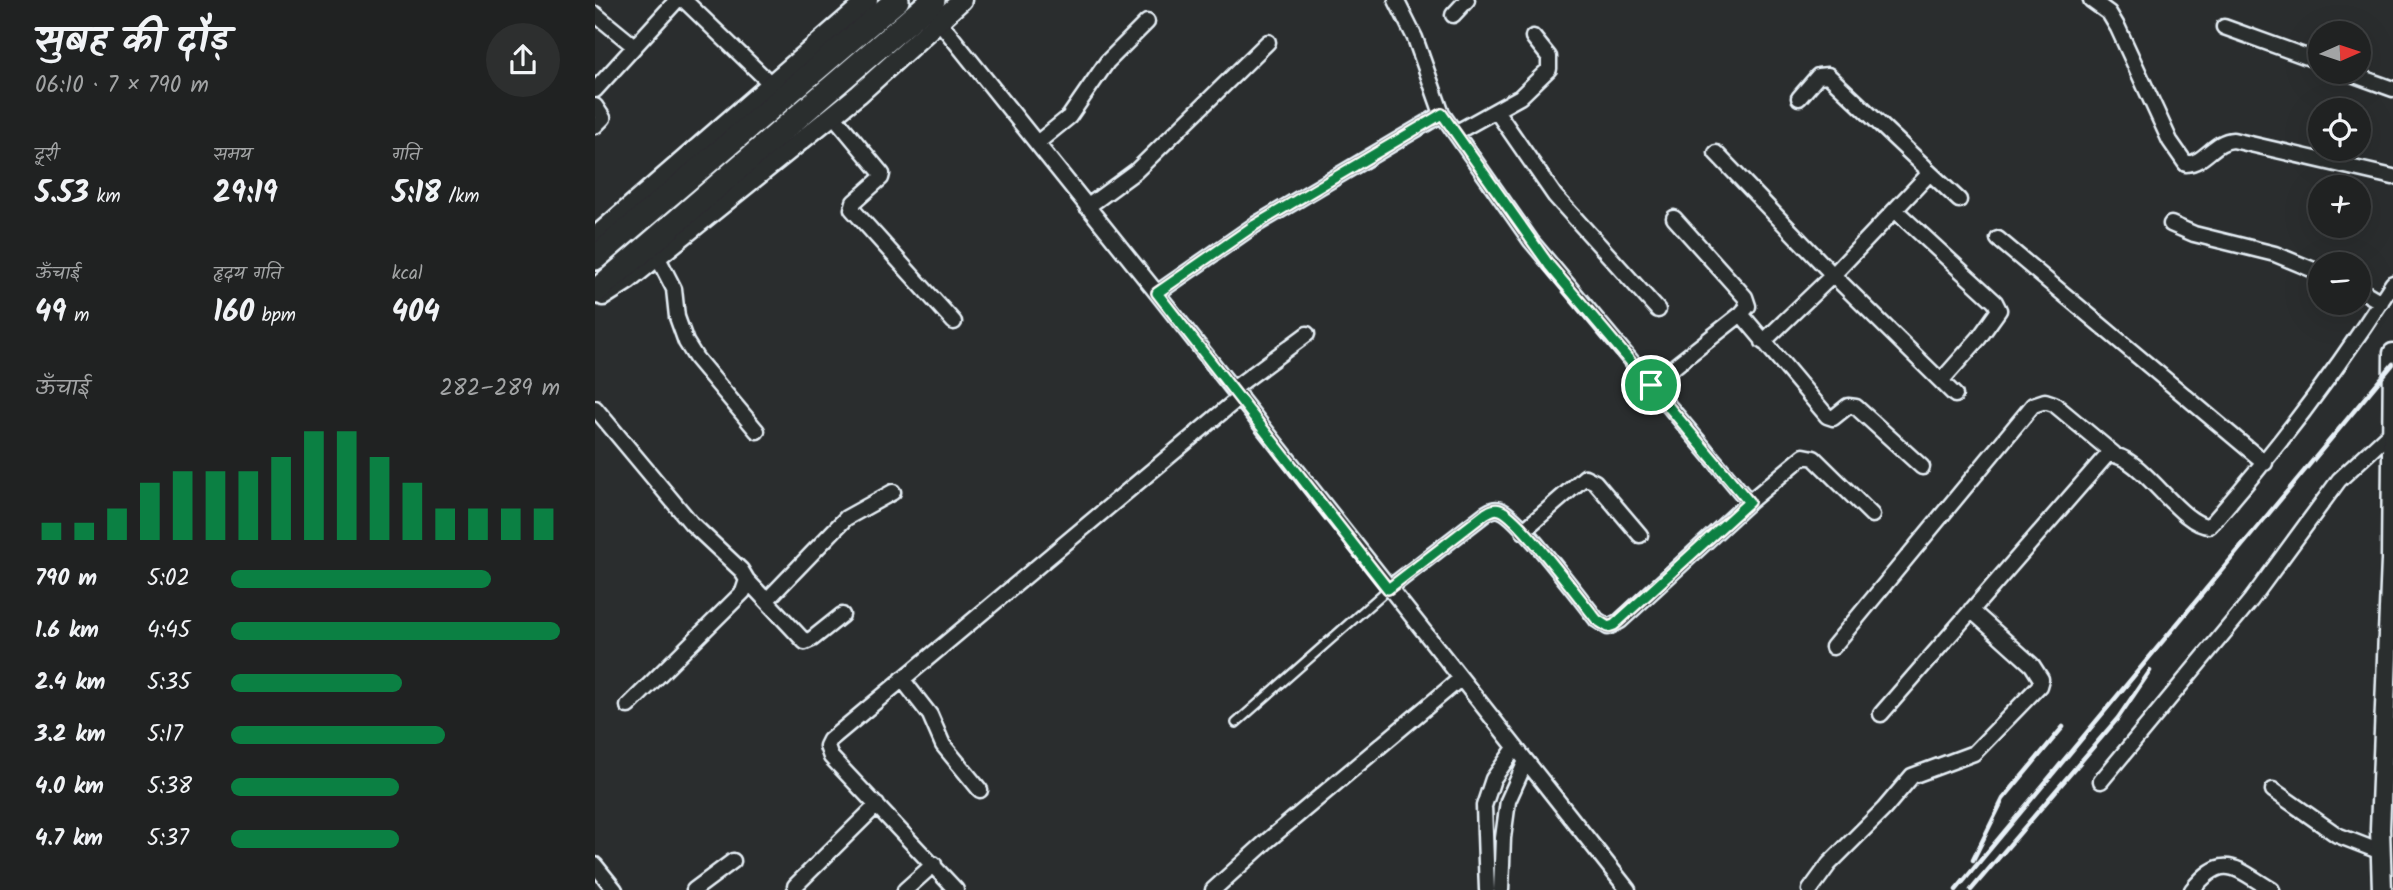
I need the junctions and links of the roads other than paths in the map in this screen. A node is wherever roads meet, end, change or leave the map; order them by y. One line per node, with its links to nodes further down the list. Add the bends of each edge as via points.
1 (677, 0): 16 (street)
2 (684, 0): 19 (street)
3 (868, 0): 19 (street)
4 (897, 0): 41 (highway)
5 (962, 0): 9 (street)
6 (1396, 0): 25 (street)
7 (1467, 0): 11 (street)
8 (2091, 0): 32 (street, via 2109,13 2118,28 2170,141 2186,164 2196,162 2221,142 2233,140)
9 (935, 10): 26 (street); 29 (street); 45 (highway)
10 (595, 14): 16 (street)
11 (1453, 15)
12 (1147, 22): 29 (street, via 1107,62 1069,117)
13 (2224, 27): 17 (street)
14 (1533, 37): 24 (street, via 1549,57 1549,69)
15 (1268, 42): 34 (street, via 1136,170)
16 (634, 46): 21 (street)
17 (2308, 57)
18 (2371, 81): 20 (street)
19 (772, 85): 38 (street)
20 (2393, 89)
21 (595, 90)
22 (1799, 98): 31 (street, via 1818,76 1828,75)
23 (595, 106): 27 (street, via 603,118)
24 (1497, 112): 28 (street); 50 (street, via 1555,196)
25 (1442, 114): 28 (street); 46 (street, via 1255,225)
26 (833, 115): 40 (street); 52 (street, via 882,174 852,209)
27 (595, 126)
28 (1455, 134): 57 (street, via 1549,265)
29 (1037, 143): 34 (street)
30 (1716, 153): 43 (street)
31 (1928, 171): 33 (street); 35 (street)
32 (2393, 177)
33 (1959, 200)
34 (1087, 207): 46 (street)
35 (1895, 209): 43 (street); 56 (street, via 1999,310)
36 (1674, 218): 51 (street, via 1745,297 1748,306)
37 (2171, 223): 42 (street)
38 (598, 229)
39 (1999, 239): 64 (street)
40 (657, 256): 48 (street); 61 (street, via 674,289 686,342)
41 (595, 258)
42 (2308, 268)
43 (1833, 275): 54 (street); 56 (street)
44 (2393, 283): 49 (street)
45 (595, 292)
46 (1157, 293): 58 (street)
47 (2371, 296): 49 (street)
48 (595, 301)
49 (2381, 302): 64 (street)
50 (1658, 310)
51 (1741, 314): 54 (street); 57 (street)
52 (954, 322)
53 (1307, 334): 58 (street)
54 (1763, 342): 65 (street, via 1827,416 1833,418 1848,406 1856,407)
55 (2393, 353): 62 (street)
56 (1941, 381): 59 (street)
57 (1651, 385): 67 (street)
58 (1236, 393): 73 (street); 78 (street)
59 (1955, 395)
60 (595, 408): 72 (street, via 691,523)
61 (757, 430)
62 (2393, 431): 71 (street); 86 (street, via 2339,480 2251,600)
63 (2114, 454): 64 (street, via 2138,469 2202,526 2214,521); 75 (street, via 2102,459); 77 (street, via 2054,404 2033,405)
64 (2265, 463)
65 (1922, 467)
66 (893, 492): 74 (street, via 846,519)
67 (1749, 502): 68 (street, via 1798,458 1809,455); 69 (street, via 1608,627 1597,620)
68 (1872, 515)
69 (1523, 531): 70 (street, via 1585,477 1595,482); 73 (street, via 1506,513 1493,509)
70 (1640, 535)
71 (2392, 561): 84 (street)
72 (747, 580): 74 (street); 80 (street, via 743,592)
73 (1388, 589): 79 (street); 82 (lane)
74 (767, 600): 76 (street, via 804,642)
75 (1971, 610): 81 (street); 103 (street, via 2032,665 2041,679 2039,686 1974,753 1912,776)
76 (842, 615)
77 (1833, 647)
78 (902, 679): 87 (street, via 930,715 943,745); 89 (street, via 827,746 831,757)
79 (1460, 679): 83 (street); 99 (street)
80 (628, 706)
81 (1881, 714)
82 (1235, 723)
83 (1515, 748): 85 (street); 100 (street, via 1493,779 1484,806)
84 (2389, 752): 90 (street)
85 (1526, 761): 101 (street, via 1508,801); 102 (street)
86 (2101, 781)
87 (980, 790)
88 (2273, 790): 90 (street, via 2337,835)
89 (877, 805): 92 (street); 94 (street)
90 (2381, 852): 106 (street)
91 (733, 861): 96 (street)
92 (934, 864): 97 (street); 98 (street)
93 (595, 865): 95 (street)
94 (795, 886)
95 (615, 890)
96 (694, 890)
97 (905, 890)
98 (956, 890)
99 (1213, 890)
100 (1487, 890)
101 (1501, 890)
102 (1628, 890)
103 (1810, 890)
104 (2192, 890): 105 (street, via 2220,866 2236,869)
105 (2272, 890)
106 (2382, 890)

